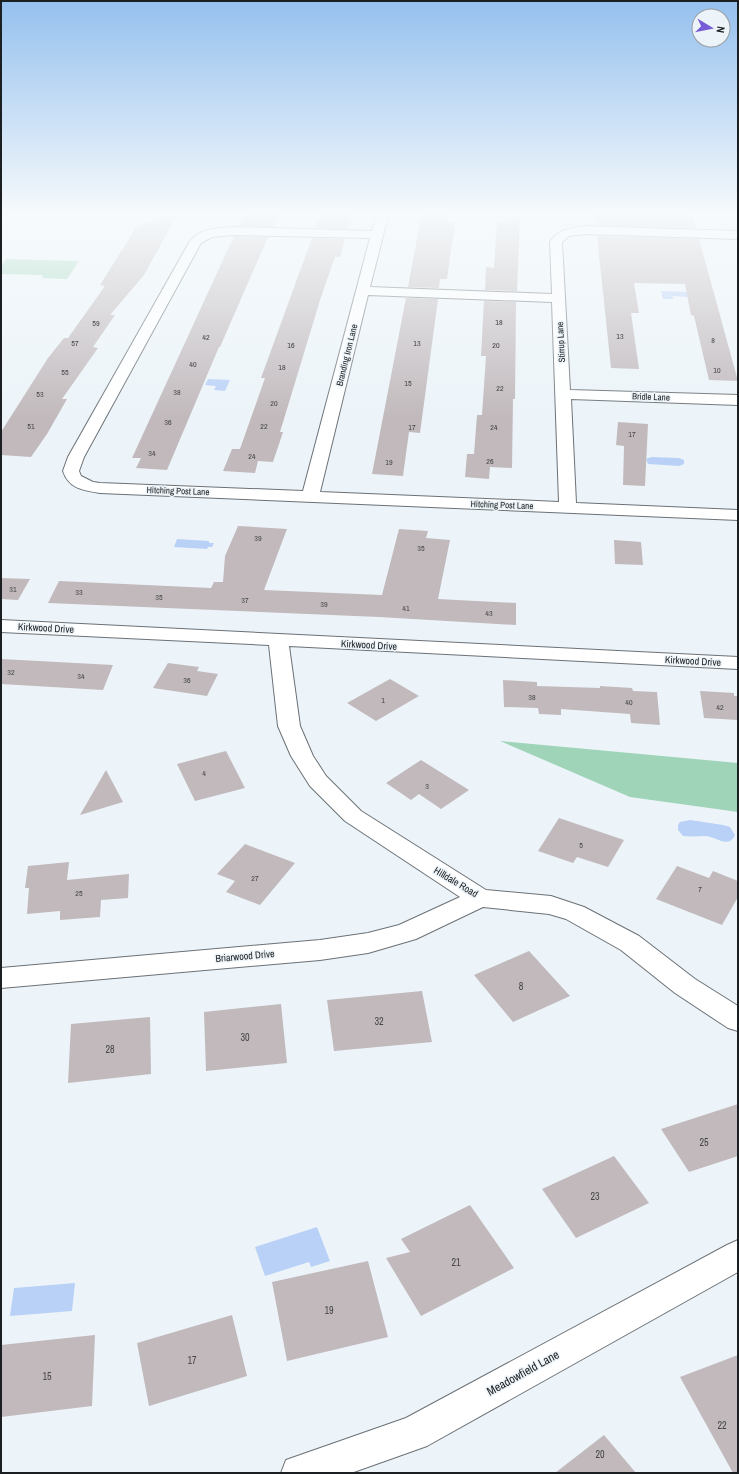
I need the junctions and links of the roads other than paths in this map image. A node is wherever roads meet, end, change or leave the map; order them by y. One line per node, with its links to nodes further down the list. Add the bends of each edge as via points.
1 (174, 281): 8 (street, Hitching Post Lane, via 84,443 71,471 74,479 88,486 100,488)
2 (366, 281): 4 (street, Branding Iron Lane)
3 (558, 281): 5 (street, Stirrup Lane)
4 (364, 291): 5 (street); 8 (street, Branding Iron Lane)
5 (559, 298): 6 (street, Stirrup Lane)
6 (564, 394): 7 (street, Bridle Lane); 9 (street, Stirrup Lane)
7 (738, 400)
8 (310, 497): 9 (street, Hitching Post Lane)
9 (568, 508): 10 (street, Hitching Post Lane)
10 (738, 515)
11 (1, 626): 12 (street, Kirkwood Drive)
12 (278, 640): 13 (street, Kirkwood Drive); 14 (street, Hilldale Road, via 288,726 302,756 318,781 353,816)
13 (738, 663)
14 (480, 898): 15 (street, Briarwood Drive, via 407,932 368,943 320,950); 16 (street, Hilldale Road, via 551,905 575,912 630,943 685,986)
15 (1, 978)
16 (738, 1020)
17 (738, 1255): 18 (street, Meadowfield Lane, via 414,1433)
18 (299, 1473)

